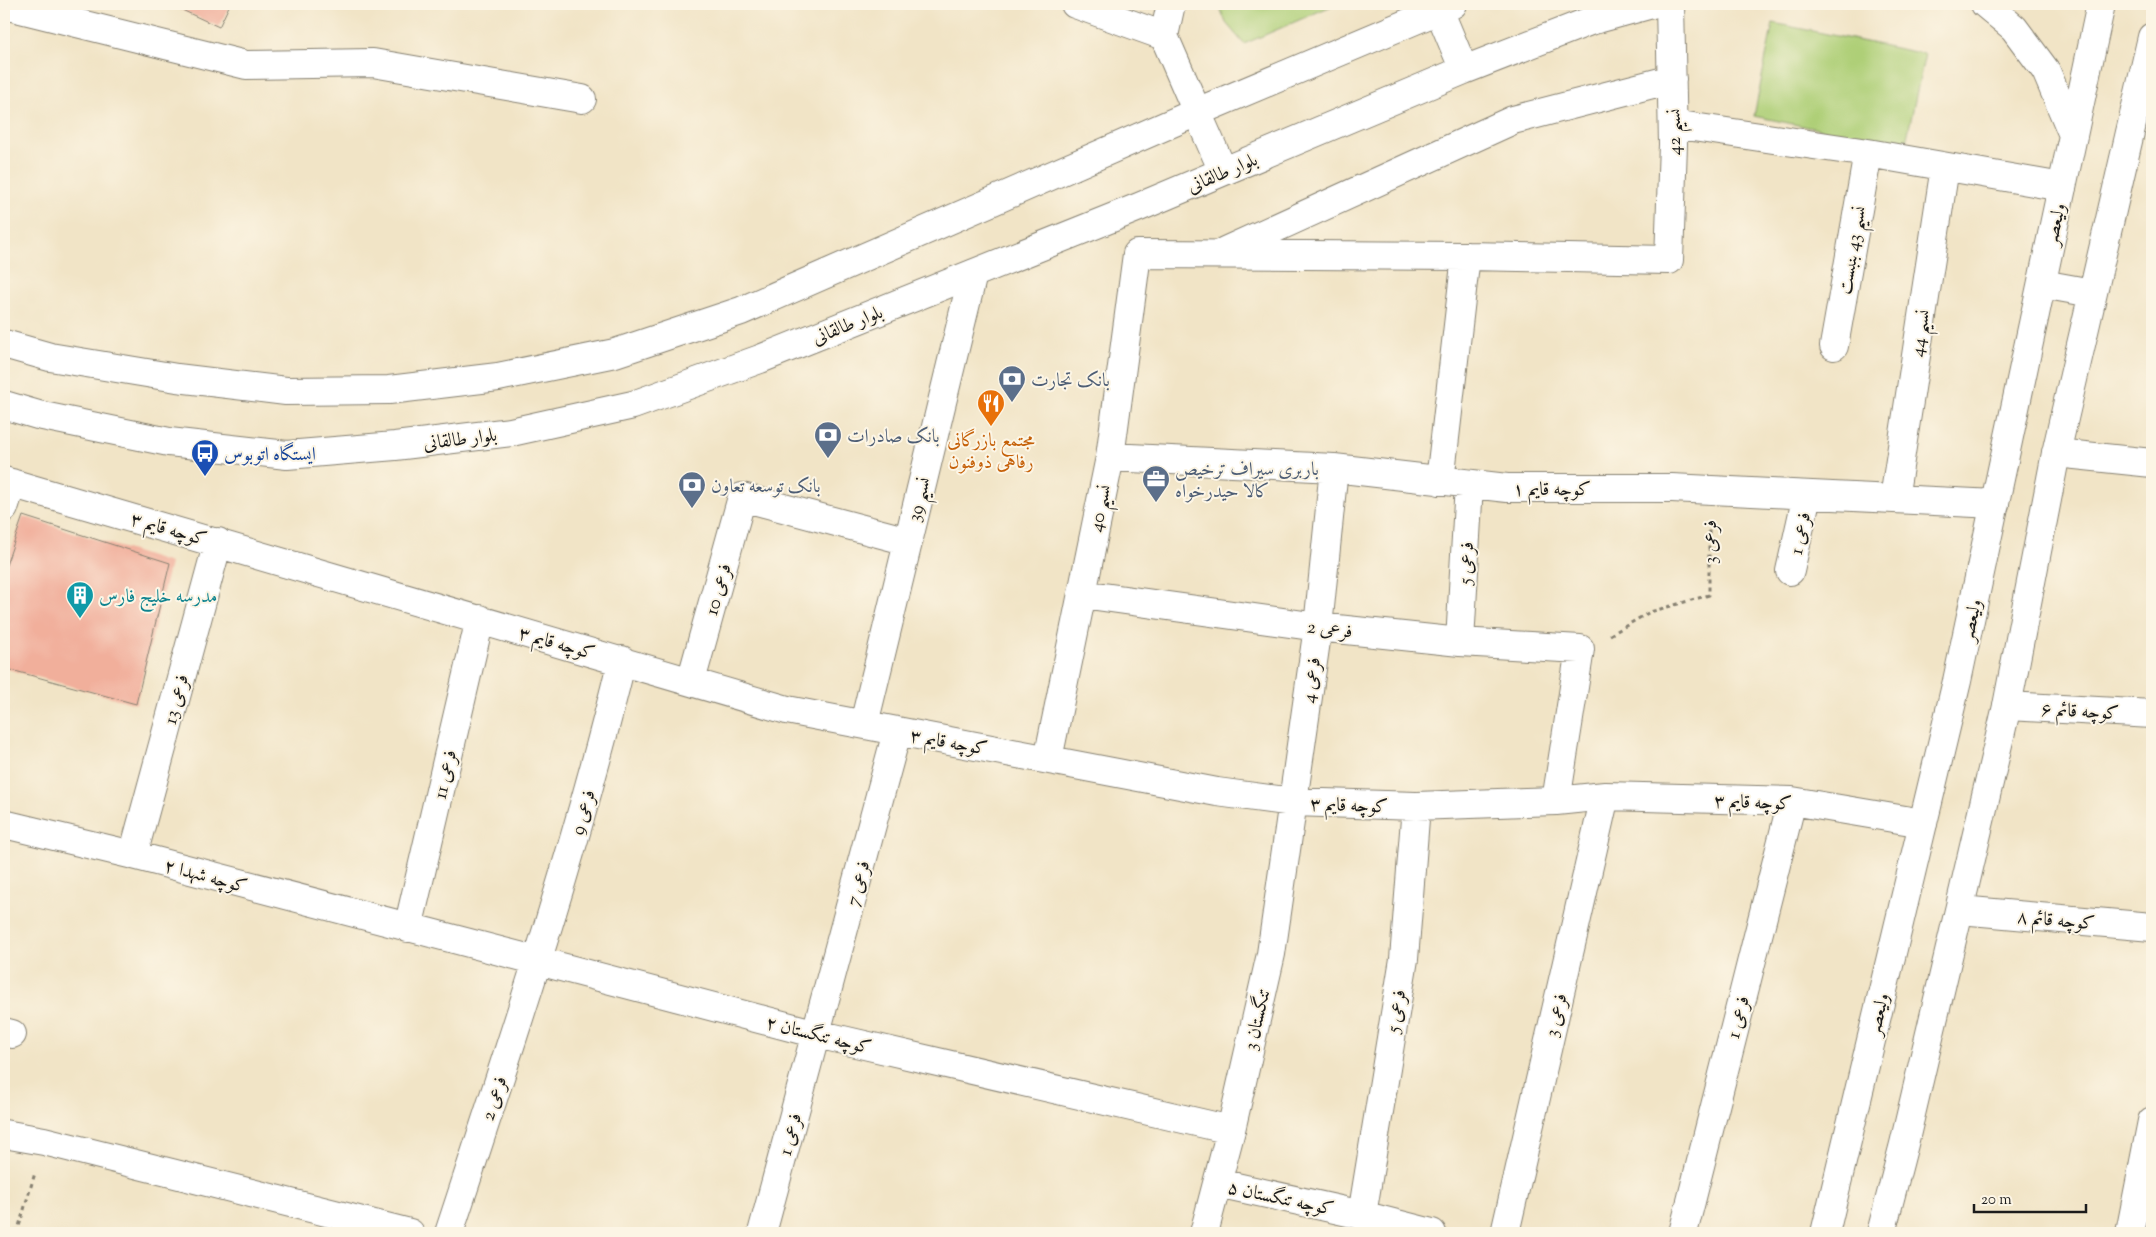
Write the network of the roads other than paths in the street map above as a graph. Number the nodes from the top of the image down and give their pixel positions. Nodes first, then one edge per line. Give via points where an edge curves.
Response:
1 (1075, 4) edge
2 (1171, 4) edge
3 (1652, 4) edge
4 (1670, 4) edge
5 (1985, 4) edge
6 (2101, 4) edge
7 (4, 5) edge
8 (1441, 6) edge
9 (1164, 36) junction
10 (2152, 37) edge
11 (1464, 70) junction
12 (1672, 79) junction
13 (582, 99) dead end
14 (1197, 112) junction
15 (2152, 115) edge
16 (1673, 124) junction
17 (2073, 135) junction
18 (2126, 147) junction
19 (1868, 153) junction
20 (1945, 167) junction
21 (1223, 171) junction
22 (2062, 187) junction
23 (1217, 254) junction
24 (1466, 256) junction
25 (973, 274) junction
26 (2042, 284) junction
27 (2092, 293) junction
28 (4, 344) edge
29 (1834, 346) dead end
30 (4, 405) edge
31 (2056, 452) junction
32 (1110, 457) junction
33 (2152, 463) edge
34 (1334, 468) junction
35 (1440, 481) junction
36 (1469, 484) junction
37 (7, 491) edge
38 (1807, 495) junction
39 (1894, 499) junction
40 (1995, 504) junction
41 (218, 542) junction
42 (908, 542) junction
43 (1790, 571) dead end
44 (1082, 594) junction
45 (480, 620) junction
46 (1318, 627) junction
47 (1460, 642) junction
48 (622, 660) junction
49 (691, 681) junction
50 (2007, 706) junction
51 (2152, 714) edge
52 (864, 724) junction
53 (897, 732) junction
54 (1048, 759) junction
55 (1605, 796) junction
56 (1556, 801) junction
57 (1792, 801) junction
58 (1294, 802) junction
59 (1416, 806) junction
60 (1923, 823) junction
61 (4, 824) edge
62 (133, 855) junction
63 (1960, 910) junction
64 (2152, 927) edge
65 (408, 928) junction
66 (538, 962) junction
67 (817, 1034) junction
68 (2152, 1120) edge
69 (1231, 1130) junction
70 (4, 1134) edge
71 (1218, 1183) junction
72 (1362, 1215) junction
73 (410, 1233) edge
74 (449, 1233) edge
75 (762, 1233) edge
76 (1204, 1233) edge
77 (1432, 1233) edge
78 (1505, 1233) edge
79 (1683, 1233) edge
80 (1825, 1233) edge
81 (1881, 1233) edge
82 (2130, 1233) edge

1 - 9 street
2 - 9 street
3 - 11 street, بلوار طالقانی via 1590,21
4 - 12 street, نسیم 42
5 - 17 street via 2014,28 2046,71
6 - 17 street, ولیعصر
7 - 13 street via 246,65 373,63
8 - 11 street
8 - 14 street
9 - 14 street
10 - 18 street
11 - 21 street, بلوار طالقانی
12 - 16 street, نسیم 42
12 - 23 street via 1513,120
14 - 21 street
14 - 28 street via 741,311 615,353 498,377 390,390 286,391 177,378 50,357
15 - 18 street
16 - 19 street
16 - 24 street, نسیم 42 via 1669,260
17 - 22 street, ولیعصر
18 - 27 street
19 - 20 street
19 - 29 street, نسیم 43 بنبست
20 - 22 street
20 - 39 street, نسیم 44
21 - 25 street, بلوار طالقانی
22 - 26 street, ولیعصر
23 - 24 street
23 - 32 street, نسیم 40 via 1137,254
24 - 35 street
25 - 30 street, بلوار طالقانی via 760,359 634,405 511,432 286,455 169,442
25 - 42 street, نسیم 39
26 - 27 street
26 - 40 street, ولیعصر
27 - 31 street
31 - 33 street
31 - 50 street
32 - 34 street, کوچه قایم ۱
32 - 44 street, نسیم 40
34 - 35 street, کوچه قایم ۱
34 - 46 street, فرعی 4
35 - 36 street, کوچه قایم ۱
36 - 38 street, کوچه قایم ۱ via 1507,488 1709,490
36 - 47 street, فرعی 5
37 - 41 street, کوچه قایم ۳
38 - 39 street, کوچه قایم ۱
38 - 43 street, فرعی 1
39 - 40 street, کوچه قایم ۱
40 - 60 street, ولیعصر
41 - 45 street, کوچه قایم ۳
41 - 62 street, فرعی 13
42 - 49 street, فرعی 10 via 742,498
42 - 52 street, نسیم 39
44 - 46 street, فرعی 2
44 - 54 street, نسیم 40
45 - 48 street, کوچه قایم ۳
45 - 65 street, فرعی 11
46 - 47 street, فرعی 2
46 - 58 street, فرعی 4
47 - 56 street, فرعی 2 via 1580,648
48 - 49 street, کوچه قایم ۳
48 - 66 street, فرعی 9
49 - 52 street, کوچه قایم ۳ via 786,710
50 - 51 street, کوچه قائم ۶
50 - 63 street
52 - 53 street, کوچه قایم ۳
53 - 54 street, کوچه قایم ۳
53 - 67 street, فرعی 7
54 - 58 street, کوچه قایم ۳ via 1217,792
55 - 56 street, کوچه قایم ۳
55 - 57 street, کوچه قایم ۳
55 - 78 street, فرعی 3
56 - 59 street, کوچه قایم ۳
57 - 60 street, کوچه قایم ۳
57 - 79 street, فرعی 1
58 - 59 street, کوچه قایم ۳
58 - 69 street, تنگستان 3 via 1271,954
59 - 72 street, فرعی 5 via 1404,958
60 - 80 street, ولیعصر
61 - 62 street, کوچه شهدا ۲
62 - 65 street, کوچه شهدا ۲
63 - 64 street, کوچه قائم ۸
63 - 81 street
65 - 66 street, کوچه تنگستان ۲
66 - 67 street, کوچه تنگستان ۲
66 - 74 street, فرعی 2
67 - 69 street, کوچه تنگستان ۲
67 - 75 street, فرعی 1
68 - 82 street
69 - 71 street, تنگستان 3
70 - 73 street via 44,1141
71 - 72 street, کوچه تنگستان ۵
71 - 76 street, تنگستان 3
72 - 77 street, کوچه تنگستان ۵

